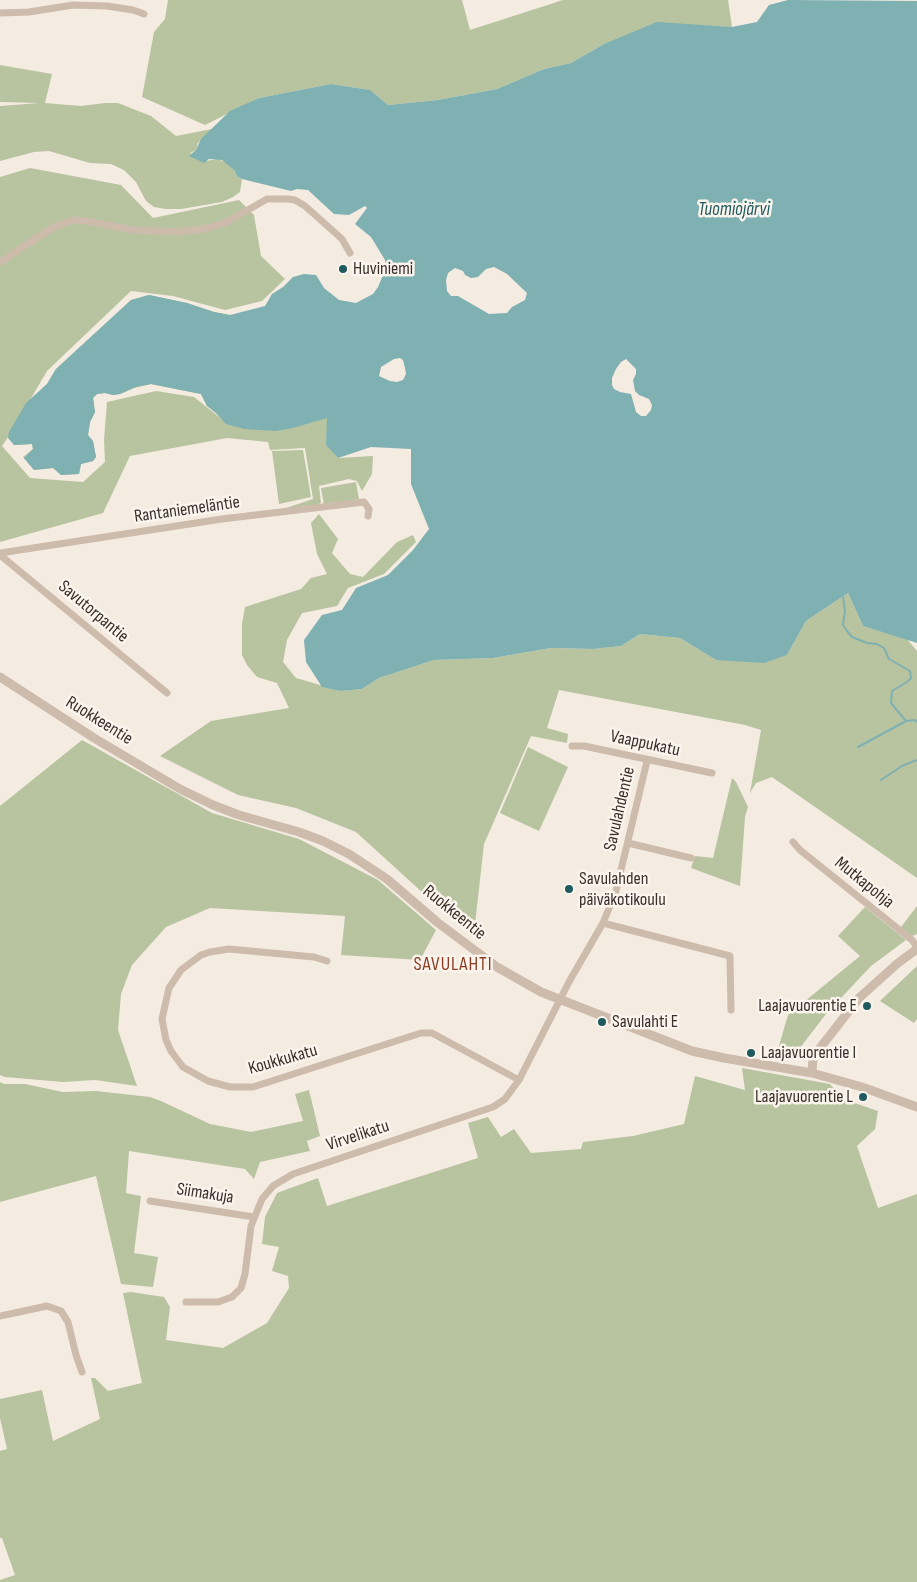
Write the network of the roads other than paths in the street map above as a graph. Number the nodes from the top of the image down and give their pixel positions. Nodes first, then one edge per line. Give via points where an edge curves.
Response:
1 (0, 12) edge
2 (144, 14) dead end
3 (350, 253) dead end
4 (0, 262) edge
5 (368, 516) dead end
6 (0, 554) edge
7 (0, 677) edge
8 (167, 693) dead end
9 (572, 746) dead end
10 (647, 760) junction
11 (712, 773) dead end
12 (793, 842) dead end
13 (628, 843) junction
14 (691, 858) dead end
15 (602, 923) junction
16 (917, 948) edge
17 (327, 961) dead end
18 (560, 1000) junction
19 (731, 1010) dead end
20 (812, 1073) junction
21 (519, 1080) junction
22 (917, 1107) edge
23 (150, 1201) dead end
24 (254, 1218) junction
25 (186, 1302) dead end
26 (0, 1316) edge
27 (82, 1372) dead end

1 - 2 street via 29,12 73,5 107,6
3 - 4 street via 342,239 305,206 295,200 267,199 224,223 203,229 152,232 74,220 52,228
5 - 6 street, Rantaniemeläntie via 369,509 364,502 222,519
6 - 8 street, Savutorpantie
7 - 18 street, Ruokkeentie via 180,789 239,815 307,835 349,854 387,879 497,967
9 - 10 street, Vaappukatu
10 - 11 street, Vaappukatu
10 - 13 street, Savulahdentie
12 - 16 street, Mutkapohja via 912,940
13 - 14 street
13 - 15 street, Savulahdentie via 616,891
15 - 18 street, Savulahdentie
15 - 19 street via 730,956
16 - 20 street via 859,998 813,1057
17 - 21 street, Koukkukatu via 229,949 201,955 181,970 169,988 162,1019 170,1051 183,1067 208,1081 230,1087 253,1087 421,1033 432,1033
18 - 20 street, Ruokkeentie via 692,1051
18 - 21 street, Virvelikatu
20 - 22 street, Ruokkeentie
21 - 24 street, Virvelikatu via 505,1099 493,1107 293,1174 273,1186 262,1198
23 - 24 street, Siimakuja
24 - 25 street, Virvelikatu via 241,1288 232,1297 218,1302
26 - 27 street via 47,1306 61,1311 68,1322

